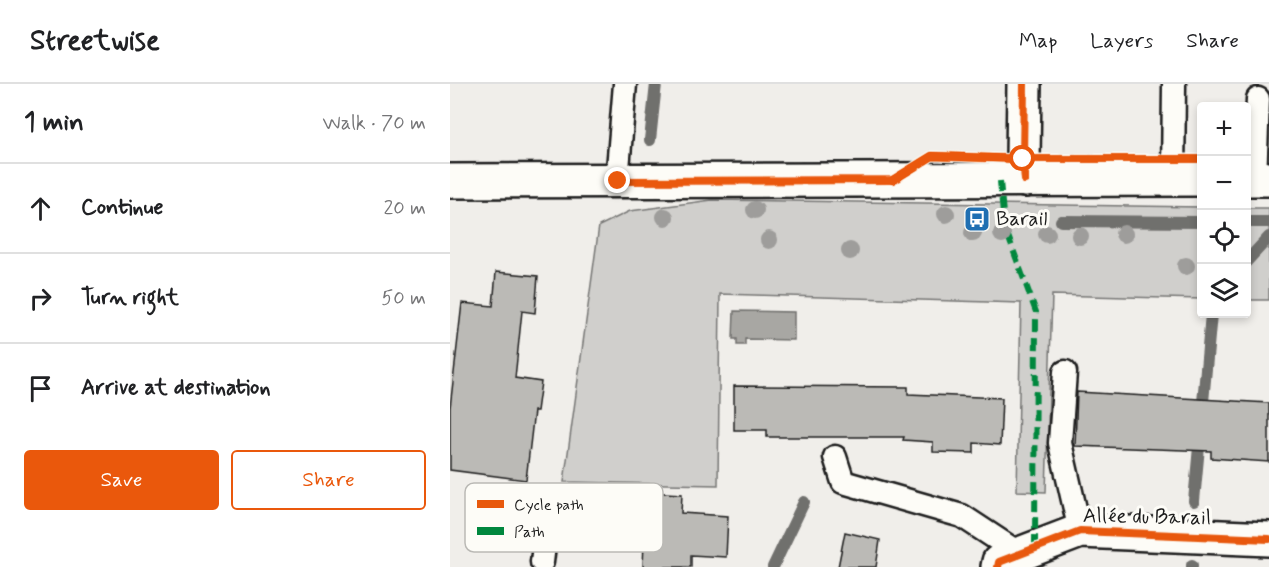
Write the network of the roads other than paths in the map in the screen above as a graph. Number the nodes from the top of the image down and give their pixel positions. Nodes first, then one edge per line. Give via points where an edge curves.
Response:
1 (625, 84) edge
2 (1024, 84) edge
3 (1173, 84) edge
4 (1258, 99) dead end
5 (1187, 179) edge
6 (1257, 179) edge
7 (1025, 180) junction
8 (450, 181) edge
9 (618, 181) junction
10 (1065, 372) dead end
11 (835, 457) dead end
12 (1080, 531) junction
13 (1269, 539) edge
14 (543, 552) edge
15 (1009, 560) edge
16 (542, 562) dead end

1 - 9 lane
2 - 7 main road
3 - 5 lane
4 - 6 lane
5 - 7 main road
7 - 9 main road
8 - 9 main road
10 - 12 lane via 1060,443
11 - 15 lane via 843,482 962,516
12 - 13 main road, Allée du Barail
12 - 15 main road, Allée du Barail
14 - 16 lane

